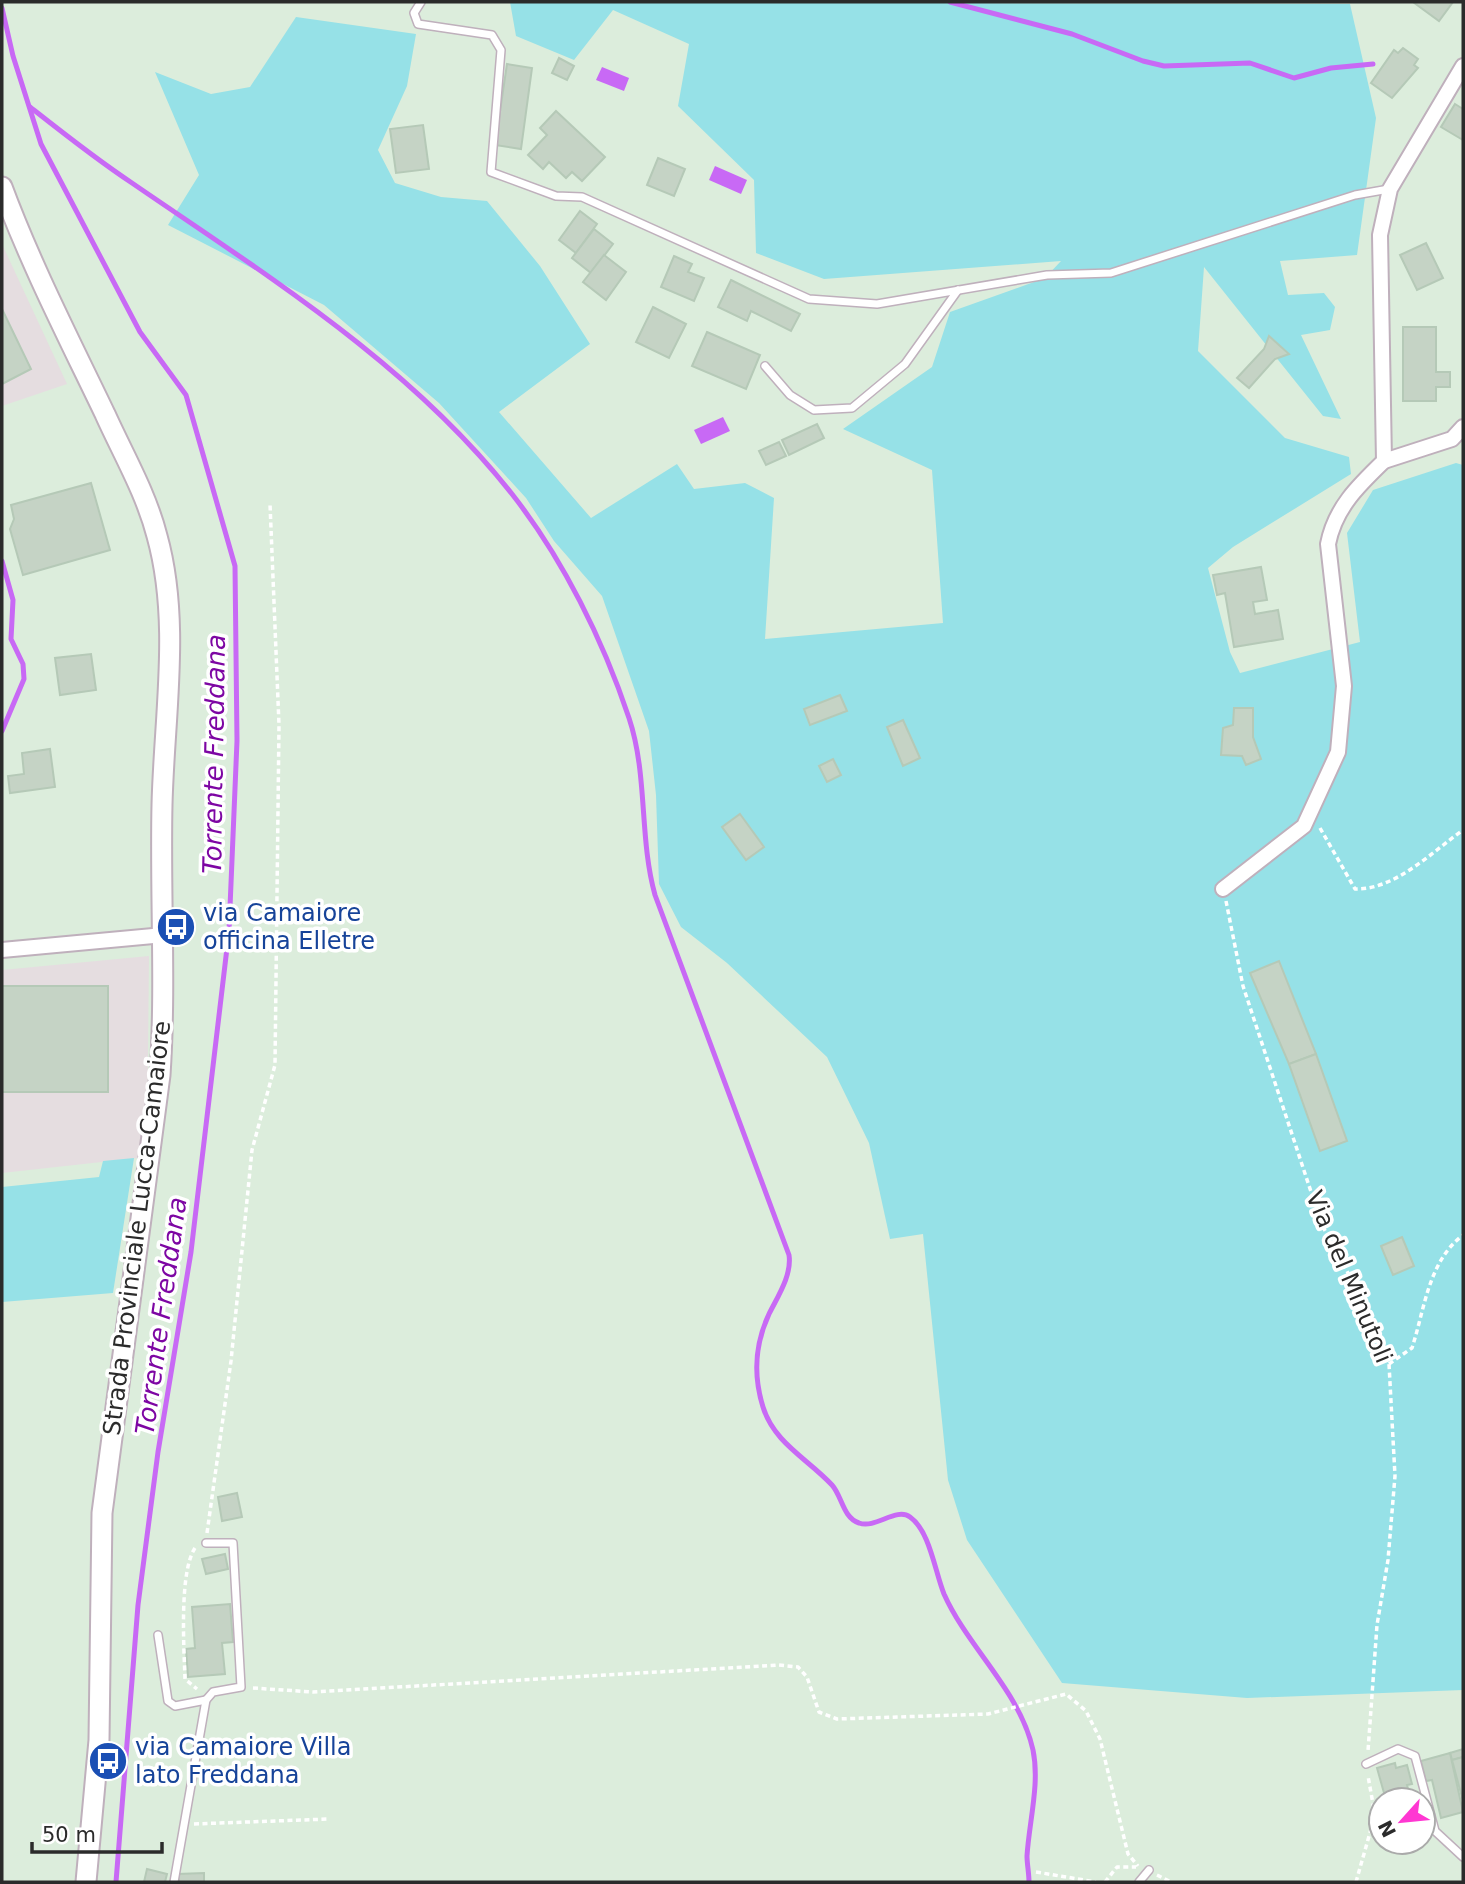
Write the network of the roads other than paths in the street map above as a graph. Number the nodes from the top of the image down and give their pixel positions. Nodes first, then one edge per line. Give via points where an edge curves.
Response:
1 (421, 2) edge
2 (1463, 66) edge
3 (2, 187) edge
4 (1390, 189) junction
5 (958, 290) junction
6 (765, 366) dead end
7 (1463, 427) edge
8 (1384, 461) junction
9 (1223, 889) road end
10 (164, 935) junction
11 (2, 950) edge
12 (206, 1543) road end
13 (158, 1635) dead end
14 (206, 1700) junction
15 (1366, 1764) road end
16 (1463, 1857) edge
17 (1149, 1870) road end
18 (86, 1882) edge
19 (174, 1882) edge
20 (1139, 1882) edge

1 - 5 lane via 414,13 418,24 492,35 500,50 491,172 556,196 582,197 808,299 877,304
2 - 4 street
3 - 10 main road, Strada Provinciale Lucca-Camaiore via 138,484 167,574
4 - 5 lane via 1355,195 1111,273 1047,275
4 - 8 street via 1380,235
5 - 6 lane via 905,364 852,408 814,411 790,395
7 - 8 street via 1452,439
8 - 9 street via 1343,504 1328,544 1344,686 1338,752 1304,826
10 - 11 street
10 - 18 main road, Strada Provinciale Lucca-Camaiore via 160,1076 102,1513 99,1740
12 - 14 lane via 233,1543 241,1687 213,1692
13 - 14 lane via 168,1702 175,1706
14 - 19 lane
15 - 16 lane via 1398,1749 1415,1756 1435,1831
17 - 20 lane

